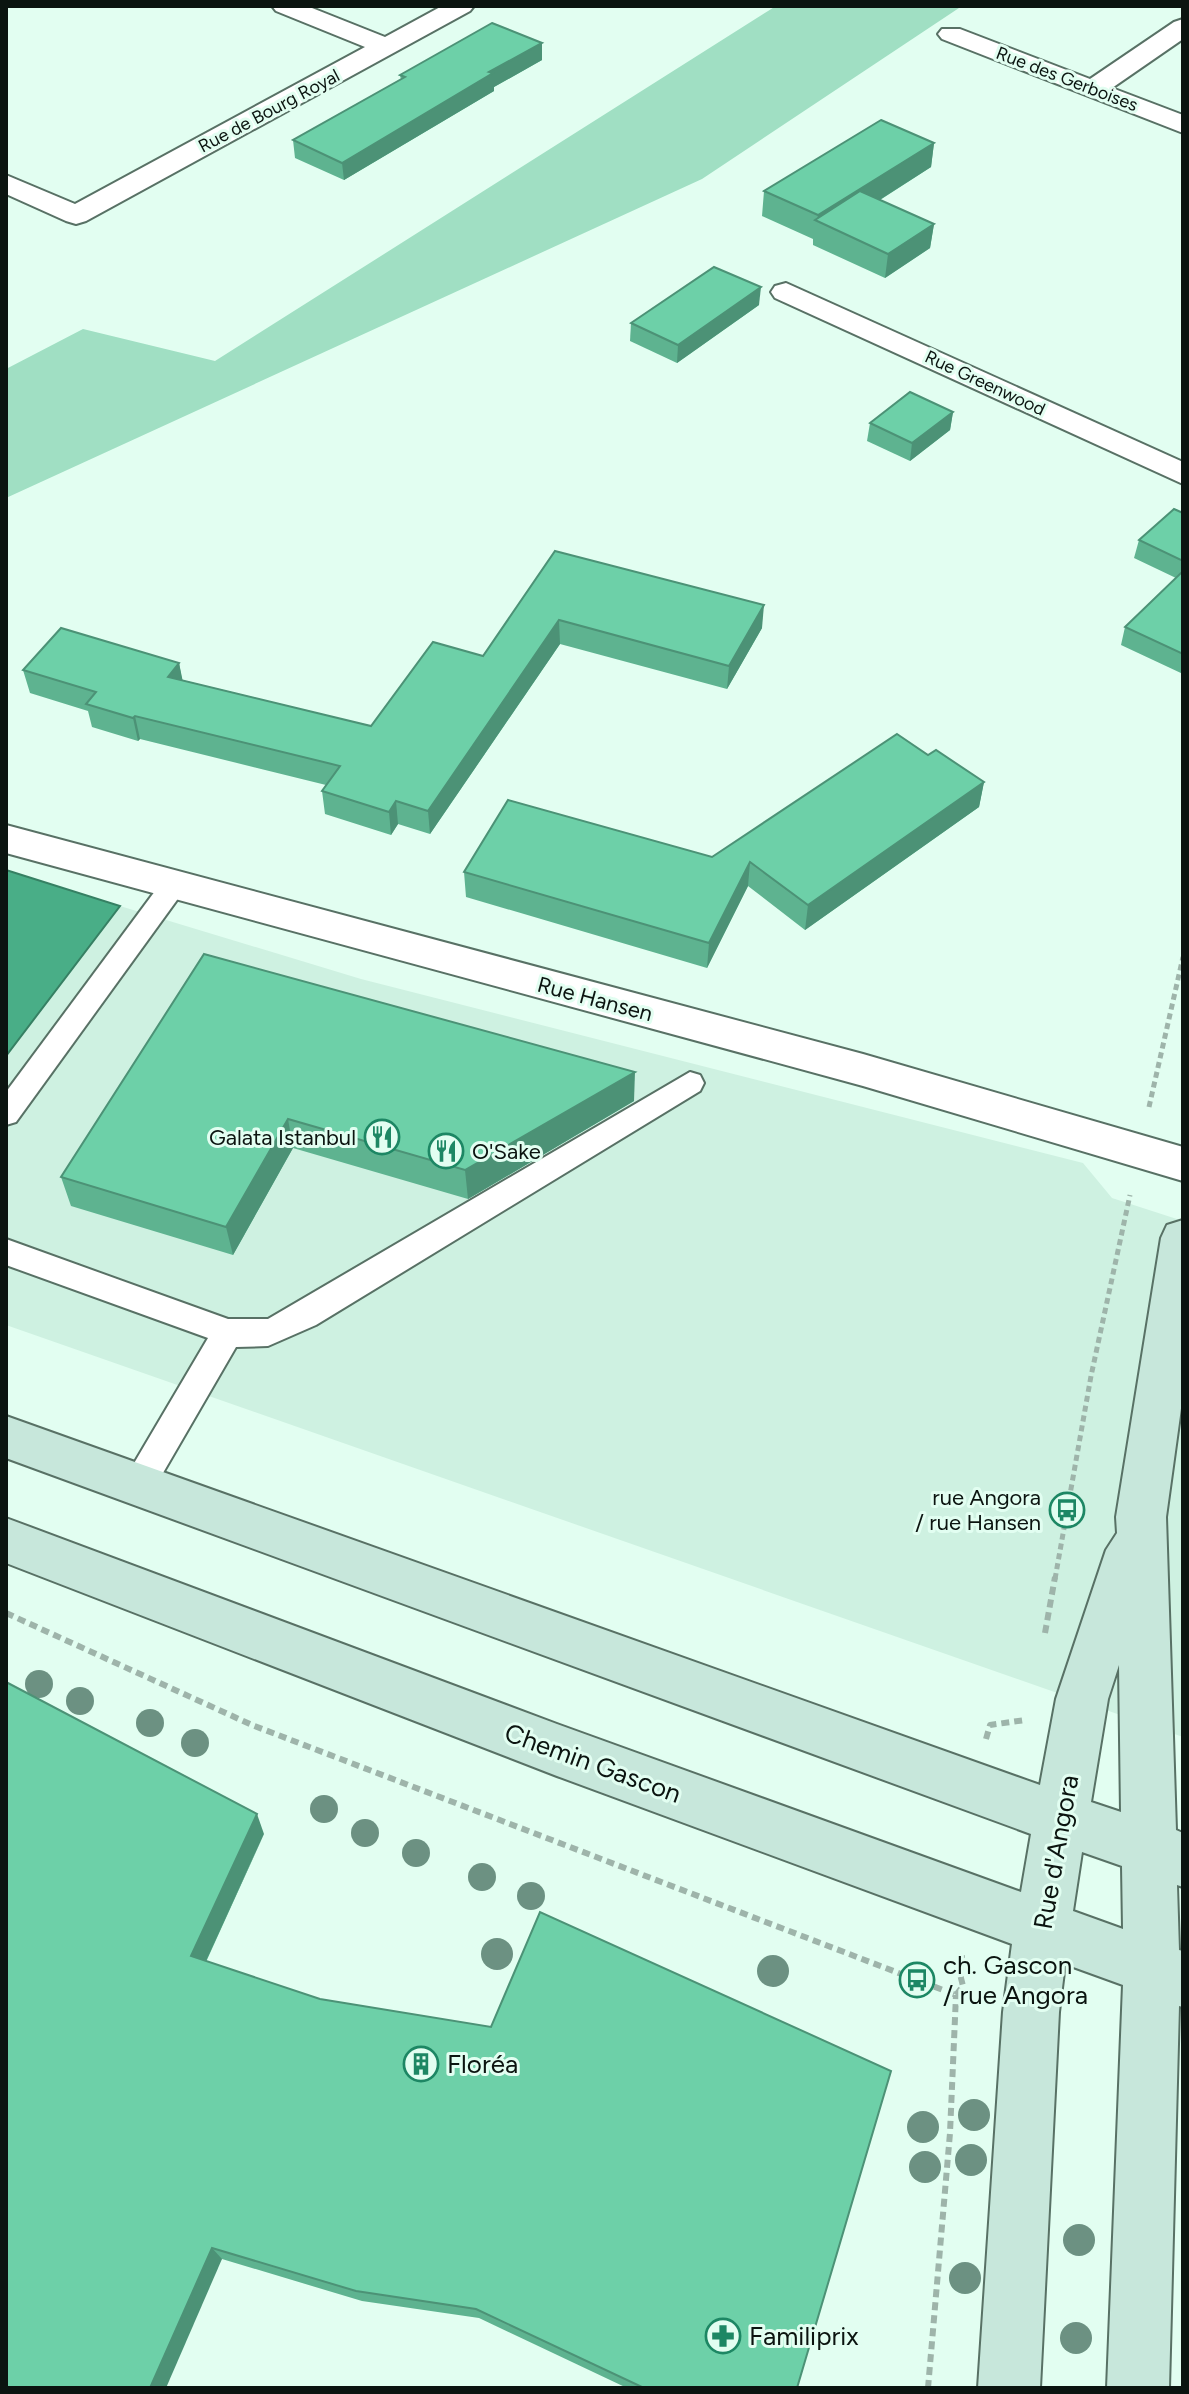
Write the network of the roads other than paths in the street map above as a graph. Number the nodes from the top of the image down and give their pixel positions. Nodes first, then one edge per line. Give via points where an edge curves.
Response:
1 (285, 6) edge
2 (461, 6) edge
3 (1183, 27) edge
4 (951, 34) dead end
5 (387, 47) junction
6 (1093, 89) junction
7 (1183, 125) edge
8 (6, 183) edge
9 (786, 292) dead end
10 (1183, 474) edge
11 (6, 839) edge
12 (173, 886) junction
13 (690, 1083) dead end
14 (6, 1114) edge
15 (1183, 1164) edge
16 (1183, 1238) edge
17 (6, 1252) edge
18 (228, 1332) junction
19 (6, 1437) edge
20 (137, 1487) junction
21 (1141, 1517) junction
22 (6, 1540) edge
23 (1061, 1819) junction
24 (1166, 1854) edge
25 (1042, 1928) junction
26 (1168, 1974) edge
27 (1009, 2388) edge
28 (1138, 2388) edge

1 - 5 street
2 - 5 street, Rue de Bourg Royal
3 - 6 street
4 - 6 street, Rue des Gerboises
5 - 8 street, Rue de Bourg Royal via 76,215
6 - 7 street, Rue des Gerboises
9 - 10 street, Rue Greenwood
11 - 12 street, Rue Hansen
12 - 14 lane
12 - 15 street, Rue Hansen via 818,1057
13 - 18 lane via 287,1327 256,1335
16 - 21 main road, Rue d'Angora
17 - 18 lane
18 - 20 lane
19 - 20 main road
20 - 23 main road
21 - 23 main road, Rue d'Angora via 1082,1699
21 - 24 main road, Rue d'Angora
22 - 25 main road, Chemin Gascon
23 - 24 main road
23 - 25 main road, Rue d'Angora
24 - 26 main road, Rue d'Angora
25 - 26 main road, Chemin Gascon
25 - 27 main road, Rue d'Angora via 1031,2012
26 - 28 main road, Rue d'Angora

